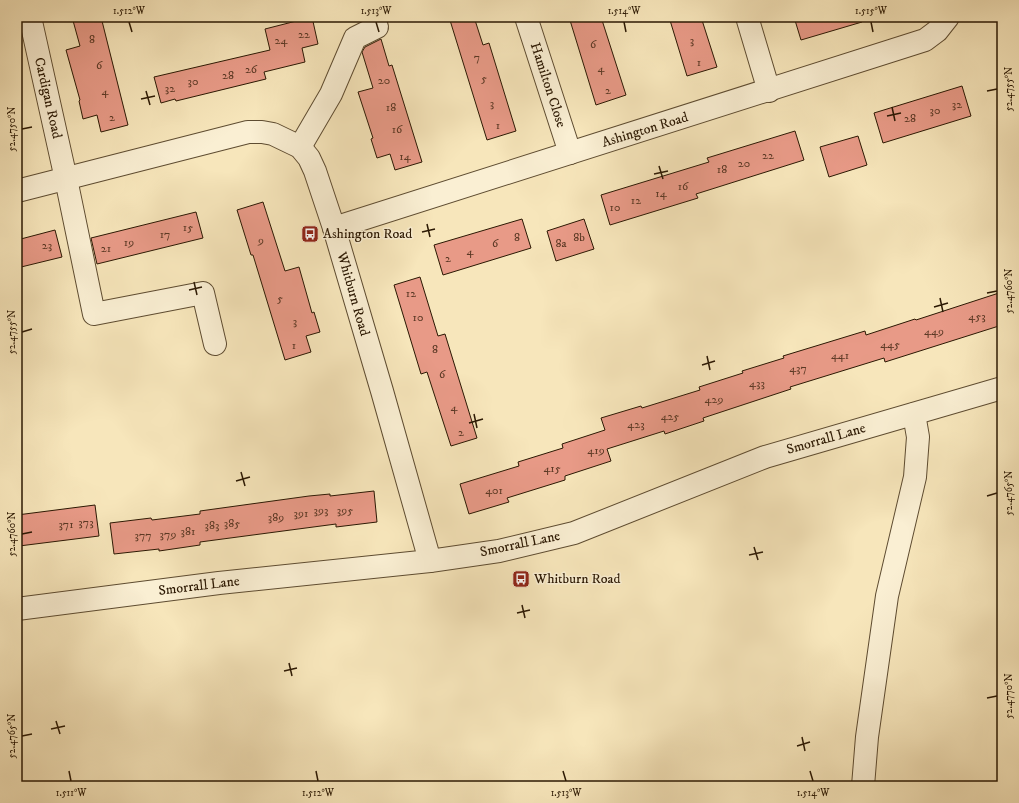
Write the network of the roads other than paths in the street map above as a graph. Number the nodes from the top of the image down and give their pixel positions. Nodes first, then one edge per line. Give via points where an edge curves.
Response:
1 (30, 17) edge
2 (526, 17) edge
3 (747, 17) edge
4 (948, 17) edge
5 (377, 27) dead end
6 (769, 91) junction
7 (300, 147) junction
8 (570, 153) junction
9 (66, 179) junction
10 (17, 191) edge
11 (334, 228) junction
12 (215, 344) dead end
13 (1002, 388) edge
14 (914, 414) junction
15 (430, 561) junction
16 (17, 609) edge
17 (863, 786) edge

1 - 9 street, Cardigan Road
2 - 8 street, Hamilton Close
3 - 6 street
4 - 6 street, Ashington Road via 937,31 925,40
5 - 7 street via 355,38 331,94
6 - 8 street, Ashington Road
7 - 9 street, Whitburn Road via 273,134 248,132
7 - 11 street, Whitburn Road via 316,171
8 - 11 street, Ashington Road
9 - 10 street, Whitburn Road
9 - 12 street, Cardigan Road via 94,314 203,293
11 - 15 street, Whitburn Road
13 - 14 street, Smorrall Lane
14 - 15 street, Smorrall Lane via 764,457 574,532 499,551
14 - 17 street via 918,437 915,478 887,596 867,737
15 - 16 street, Smorrall Lane via 219,583

